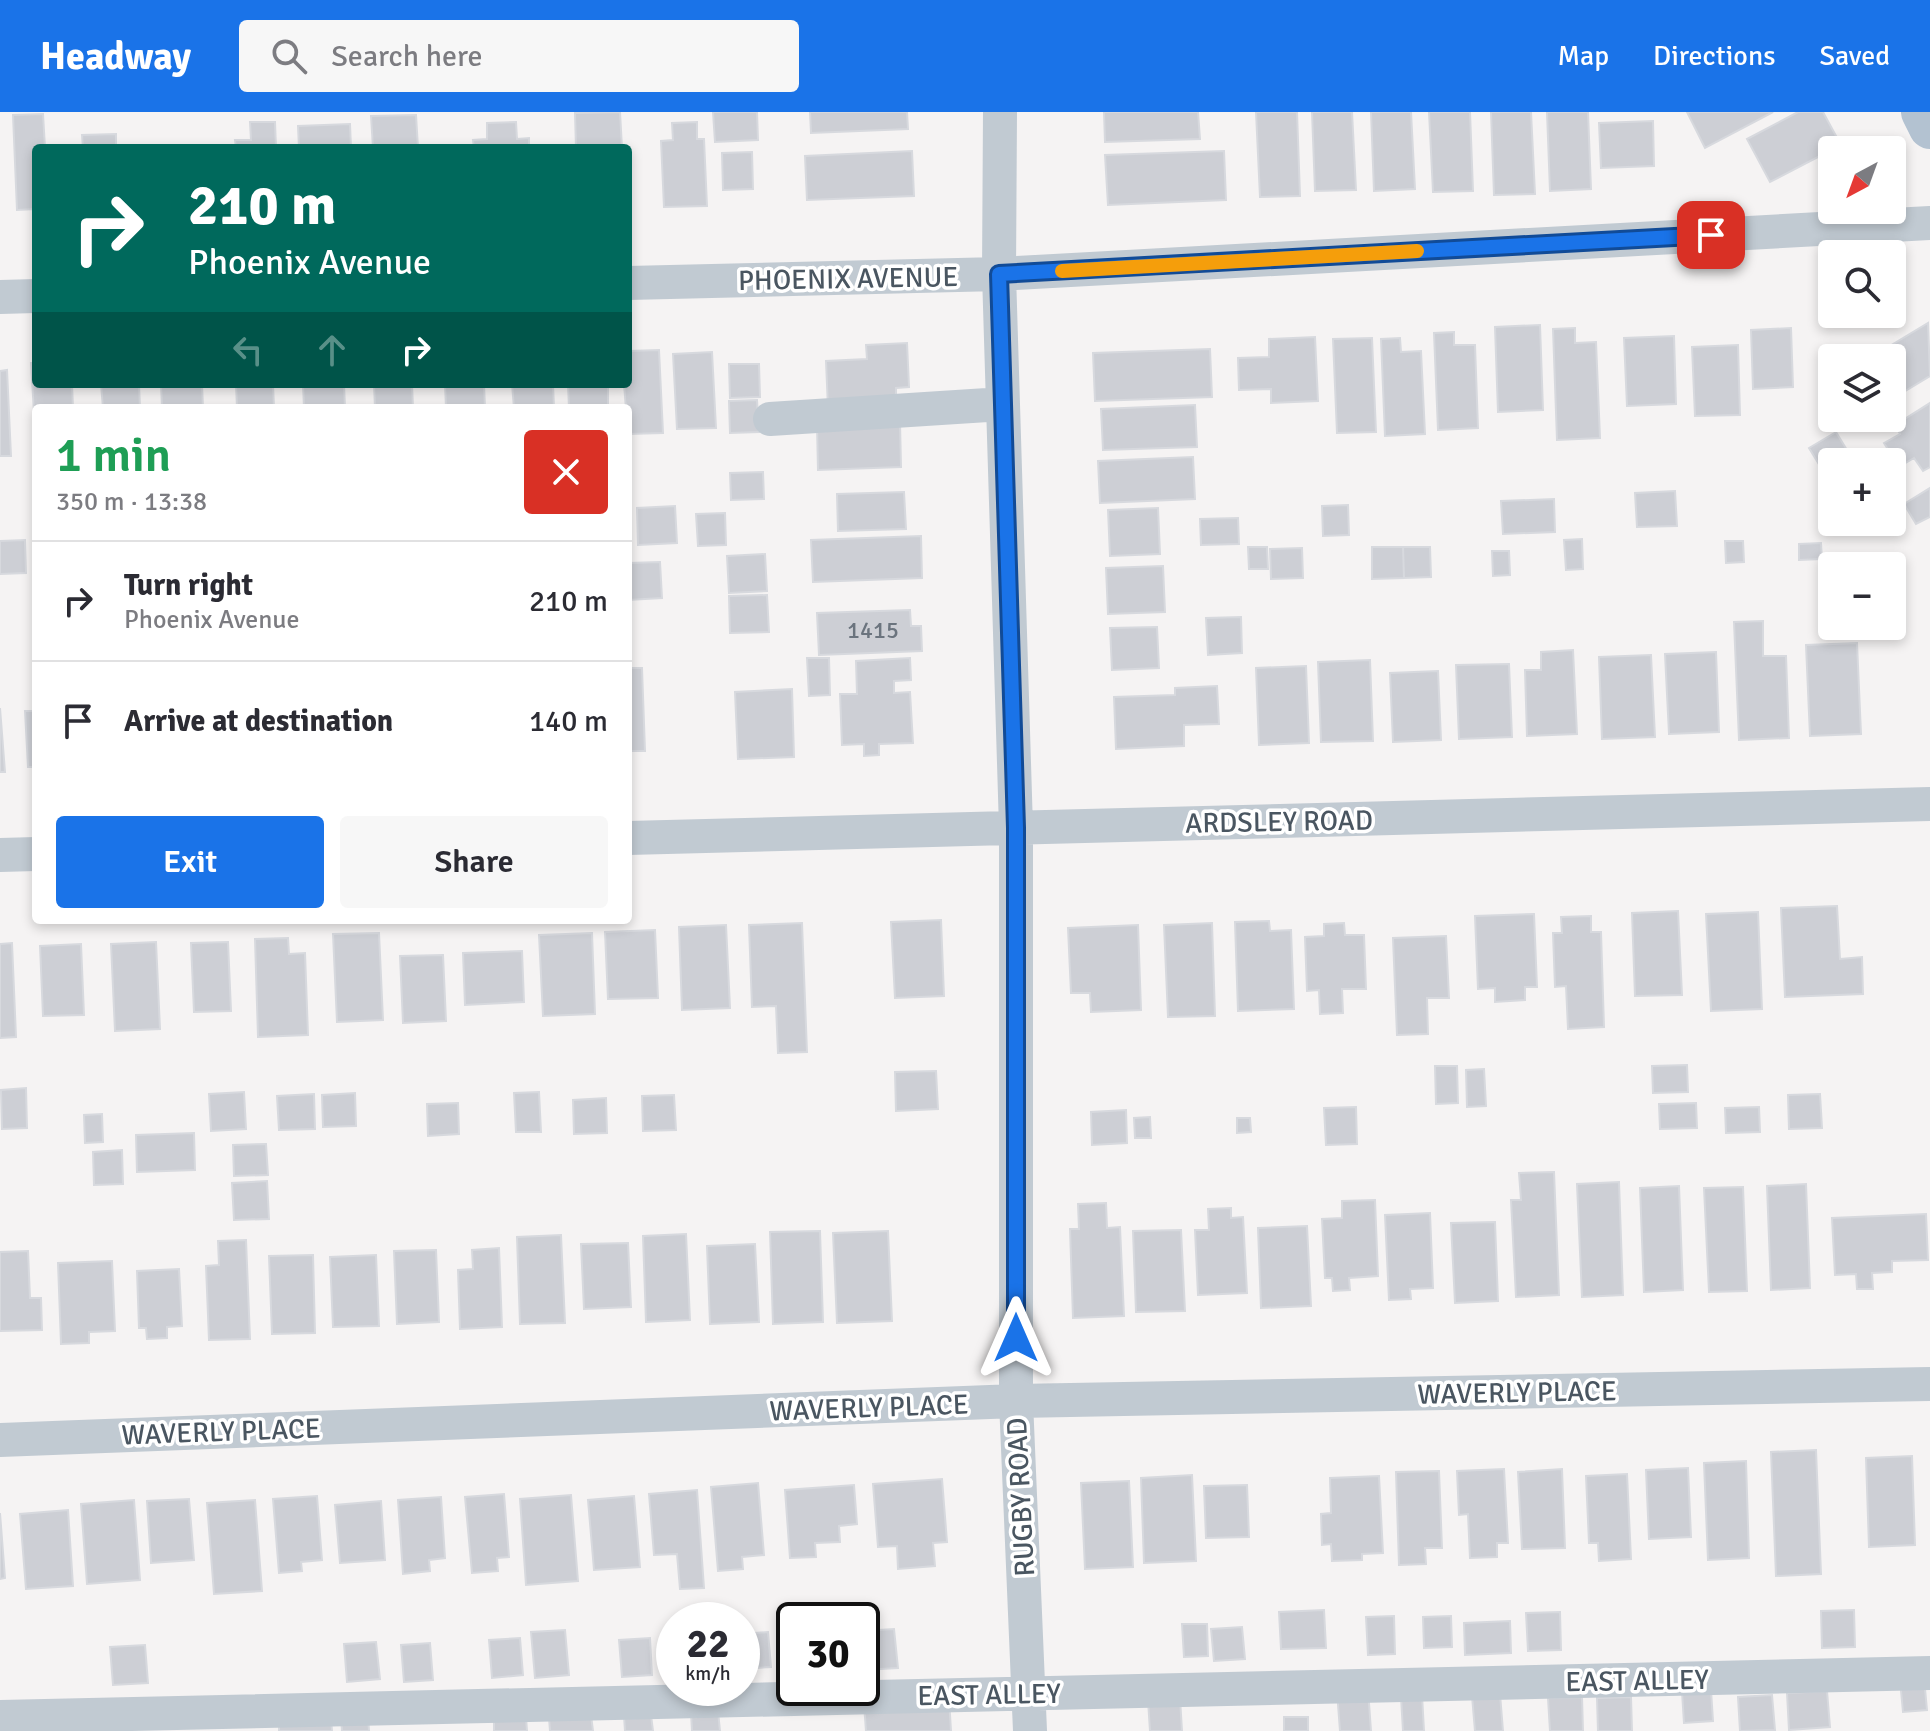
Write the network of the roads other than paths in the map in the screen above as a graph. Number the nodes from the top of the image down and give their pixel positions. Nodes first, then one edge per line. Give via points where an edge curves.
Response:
1 (1000, 112) edge
2 (1922, 112) edge
3 (1930, 128) edge
4 (1930, 223) edge
5 (999, 274) junction
6 (632, 283) edge
7 (32, 296) edge
8 (0, 297) edge
9 (1003, 404) junction
10 (770, 419) dead end
11 (1930, 804) edge
12 (1016, 828) junction
13 (632, 838) edge
14 (32, 854) edge
15 (0, 855) edge
16 (1930, 1384) edge
17 (1016, 1401) junction
18 (0, 1440) edge
19 (1930, 1673) edge
20 (1029, 1693) junction
21 (0, 1717) edge
22 (1030, 1731) edge

1 - 5 street, RUGBY ROAD
2 - 3 main road
4 - 5 street, PHOENIX AVENUE
5 - 6 street, PHOENIX AVENUE
5 - 9 street, RUGBY ROAD
7 - 8 street
9 - 10 street
9 - 12 street, RUGBY ROAD
11 - 12 street, ARDSLEY ROAD
12 - 13 street, ARDSLEY ROAD
12 - 17 street, RUGBY ROAD
14 - 15 street
16 - 17 street, WAVERLY PLACE
17 - 18 street, WAVERLY PLACE
17 - 20 street, RUGBY ROAD
19 - 20 street, EAST ALLEY
20 - 21 street, EAST ALLEY
20 - 22 street, RUGBY ROAD

